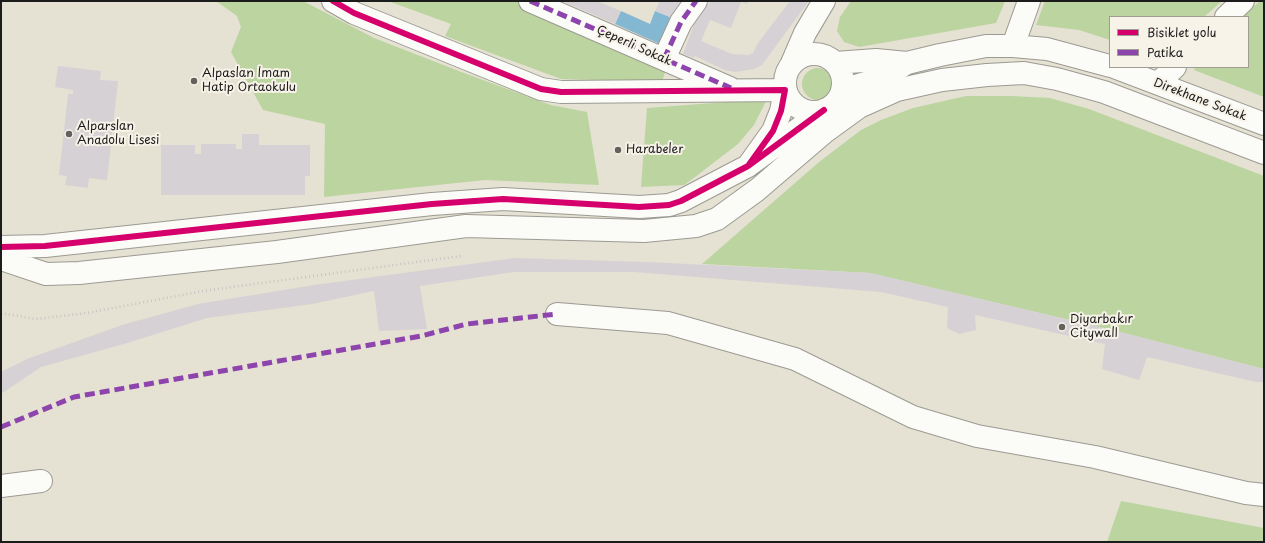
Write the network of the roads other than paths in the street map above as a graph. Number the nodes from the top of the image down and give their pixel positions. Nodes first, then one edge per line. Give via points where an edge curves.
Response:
1 (333, 1) edge
2 (530, 1) edge
3 (696, 1) edge
4 (824, 1) edge
5 (1029, 1) edge
6 (1243, 1) edge
7 (1227, 16) edge
8 (1013, 46) junction
9 (664, 59) junction
10 (831, 60) junction
11 (792, 63) junction
12 (907, 64) junction
13 (1109, 66) edge
14 (1117, 68) edge
15 (1174, 68) edge
16 (1158, 83) junction
17 (785, 90) junction
18 (842, 90) junction
19 (738, 92) junction
20 (839, 114) junction
21 (1264, 124) edge
22 (1264, 153) edge
23 (748, 166) junction
24 (1, 247) edge
25 (1, 259) edge
26 (557, 314) dead end
27 (41, 481) dead end
28 (1, 486) edge
29 (1264, 495) edge

1 - 19 street via 354,13 541,89 561,92
2 - 9 street, Çeperli Sokak
3 - 9 street via 681,22
4 - 10 street via 822,36
4 - 11 street via 805,33
5 - 8 street
6 - 7 street
8 - 12 street via 986,46
8 - 13 street via 1047,49
9 - 19 street, Çeperli Sokak
10 - 11 street via 818,54 808,54
10 - 12 street via 876,60
10 - 18 street via 842,75
11 - 17 street via 785,76
12 - 18 street via 882,78
14 - 16 street, Direkhane Sokak
15 - 16 street
16 - 21 street, Direkhane Sokak
17 - 19 street
17 - 20 street via 796,106 814,112
17 - 23 street via 773,131
18 - 20 street via 832,106
20 - 22 street via 904,88 987,74 1024,73 1104,92
20 - 23 street
20 - 25 street via 757,190 717,219 696,226 644,232 466,226 277,252 79,273 46,274
23 - 24 street via 669,205 639,206 503,199 432,204 45,246
26 - 29 street via 668,323 795,359 913,417 977,436 1094,458
27 - 28 street

